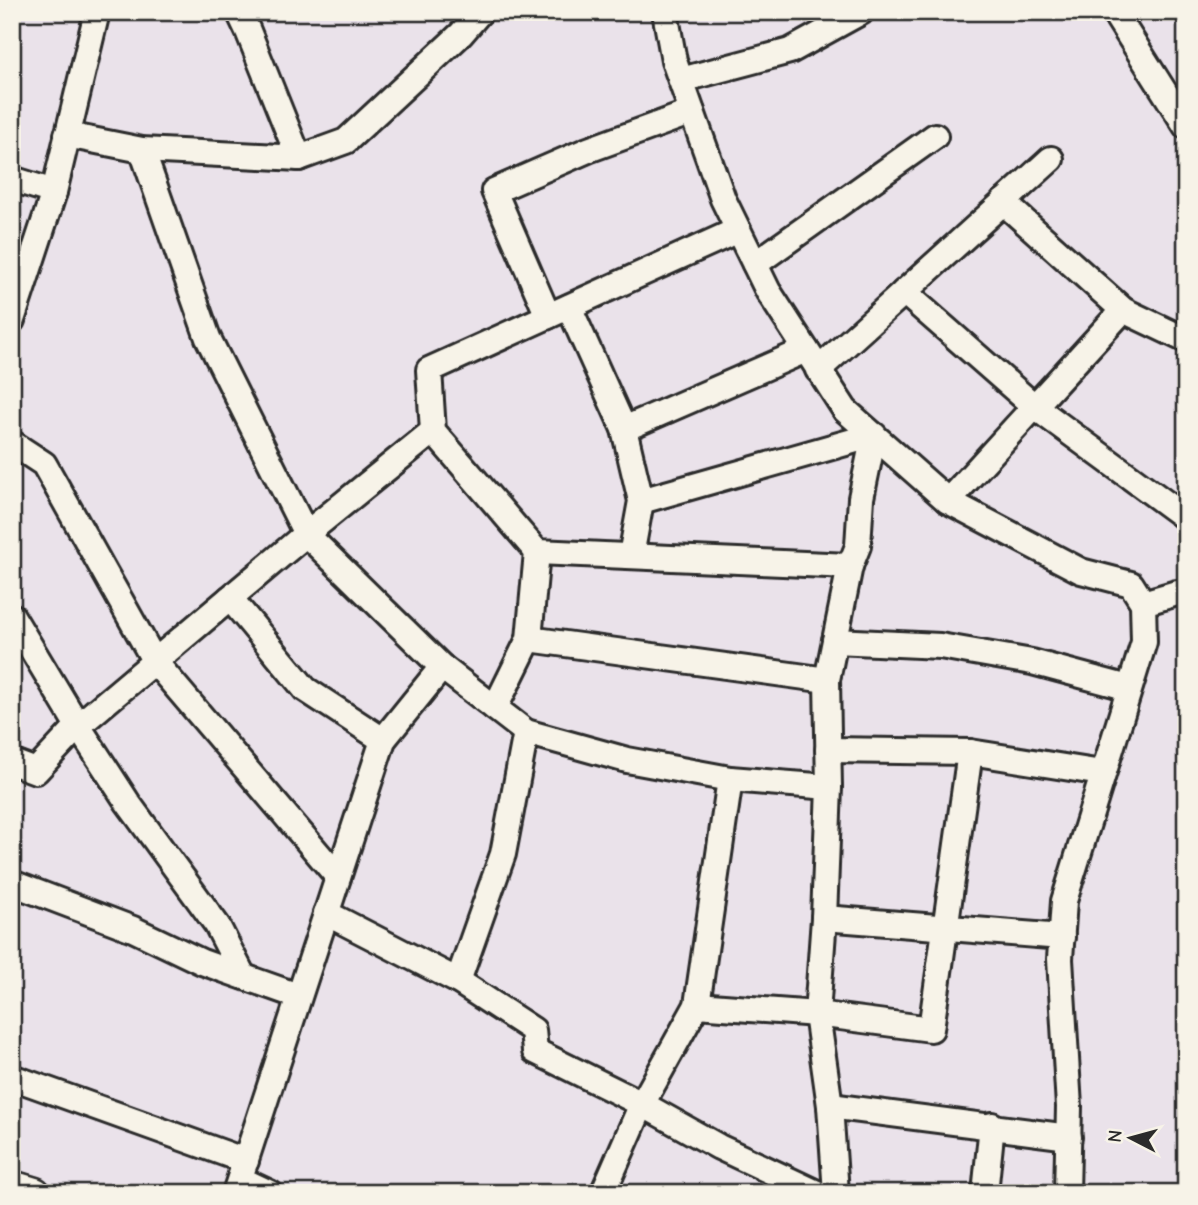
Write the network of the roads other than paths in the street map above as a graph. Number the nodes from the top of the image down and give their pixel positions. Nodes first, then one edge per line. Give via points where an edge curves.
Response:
1 (97, 12) edge
2 (239, 12) edge
3 (480, 12) edge
4 (665, 12) edge
5 (861, 12) edge
6 (1114, 12) edge
7 (681, 80) junction
8 (692, 112) junction
9 (1186, 126) edge
10 (67, 135) junction
11 (935, 136) dead end
12 (142, 150) junction
13 (299, 158) junction
14 (1051, 159) dead end
15 (12, 178) edge
16 (54, 192) junction
17 (1003, 202) junction
18 (738, 230) junction
19 (755, 264) junction
20 (904, 292) junction
21 (1123, 310) junction
22 (559, 312) junction
23 (12, 320) edge
24 (1185, 337) edge
25 (812, 360) junction
26 (1035, 407) junction
27 (624, 429) junction
28 (433, 431) junction
29 (874, 435) junction
30 (12, 443) edge
31 (641, 501) junction
32 (948, 501) junction
33 (1186, 518) edge
34 (306, 534) junction
35 (537, 552) junction
36 (631, 556) junction
37 (850, 566) junction
38 (1183, 589) edge
39 (230, 598) junction
40 (1143, 603) junction
41 (12, 616) edge
42 (529, 639) junction
43 (835, 641) junction
44 (155, 662) junction
45 (442, 667) junction
46 (827, 680) junction
47 (1129, 688) junction
48 (495, 708) junction
49 (78, 726) junction
50 (526, 732) junction
51 (383, 740) junction
52 (828, 750) junction
53 (970, 752) junction
54 (12, 762) edge
55 (1102, 773) junction
56 (730, 779) junction
57 (829, 787) junction
58 (338, 877) junction
59 (12, 883) edge
60 (326, 913) junction
61 (824, 918) junction
62 (946, 928) junction
63 (1062, 937) junction
64 (243, 976) junction
65 (458, 981) junction
66 (298, 996) junction
67 (697, 1005) junction
68 (817, 1014) junction
69 (12, 1077) edge
70 (642, 1104) junction
71 (830, 1106) junction
72 (992, 1125) junction
73 (1069, 1137) junction
74 (240, 1178) edge
75 (12, 1186) edge
76 (610, 1190) edge
77 (35, 1193) edge
78 (270, 1193) edge
79 (817, 1193) edge
80 (836, 1193) edge
81 (985, 1193) edge
82 (1067, 1193) edge

1 - 10 street
2 - 13 street
3 - 13 street via 346,141
4 - 7 street
5 - 7 street via 790,51
6 - 9 street
7 - 8 street
8 - 18 street
8 - 22 street via 494,191
10 - 12 street
10 - 16 street
11 - 19 street
12 - 13 street
12 - 34 street via 208,338
14 - 17 street
15 - 16 street
16 - 23 street
17 - 20 street
17 - 21 street
18 - 19 street
18 - 22 street
19 - 25 street
20 - 25 street
20 - 26 street
21 - 24 street
21 - 26 street
22 - 27 street
22 - 28 street via 429,370
25 - 27 street
25 - 29 street via 845,410
26 - 32 street
26 - 33 street
27 - 31 street
28 - 34 street
28 - 35 street
29 - 31 street
29 - 32 street
29 - 37 street via 861,498 858,546
30 - 44 street via 44,464
31 - 36 street
32 - 40 street via 1081,571 1131,584
34 - 39 street
34 - 45 street
35 - 36 street
35 - 42 street
36 - 37 street
37 - 43 street
38 - 40 street
39 - 44 street
39 - 51 street via 305,689
40 - 47 street via 1144,642
41 - 49 street
42 - 46 street
42 - 48 street
43 - 46 street
43 - 47 street via 940,646 1032,662
44 - 49 street
44 - 58 street
45 - 48 street
45 - 51 street
46 - 52 street
47 - 55 street
48 - 50 street
49 - 54 street via 36,771
49 - 64 street via 217,925
50 - 56 street via 627,760
50 - 65 street via 503,854
51 - 58 street
52 - 53 street
52 - 57 street
53 - 55 street
53 - 62 street
55 - 63 street via 1063,901
56 - 57 street
56 - 67 street
57 - 61 street
58 - 60 street
59 - 64 street
60 - 65 street
60 - 66 street
61 - 62 street
61 - 68 street
62 - 63 street
62 - 68 street via 931,1029
63 - 73 street
64 - 66 street
65 - 70 street via 533,1030 535,1051
66 - 74 street
67 - 68 street
67 - 70 street
68 - 71 street
69 - 74 street
70 - 76 street
70 - 79 street
71 - 72 street
71 - 80 street
72 - 73 street
72 - 81 street
73 - 82 street
74 - 78 street
75 - 77 street

